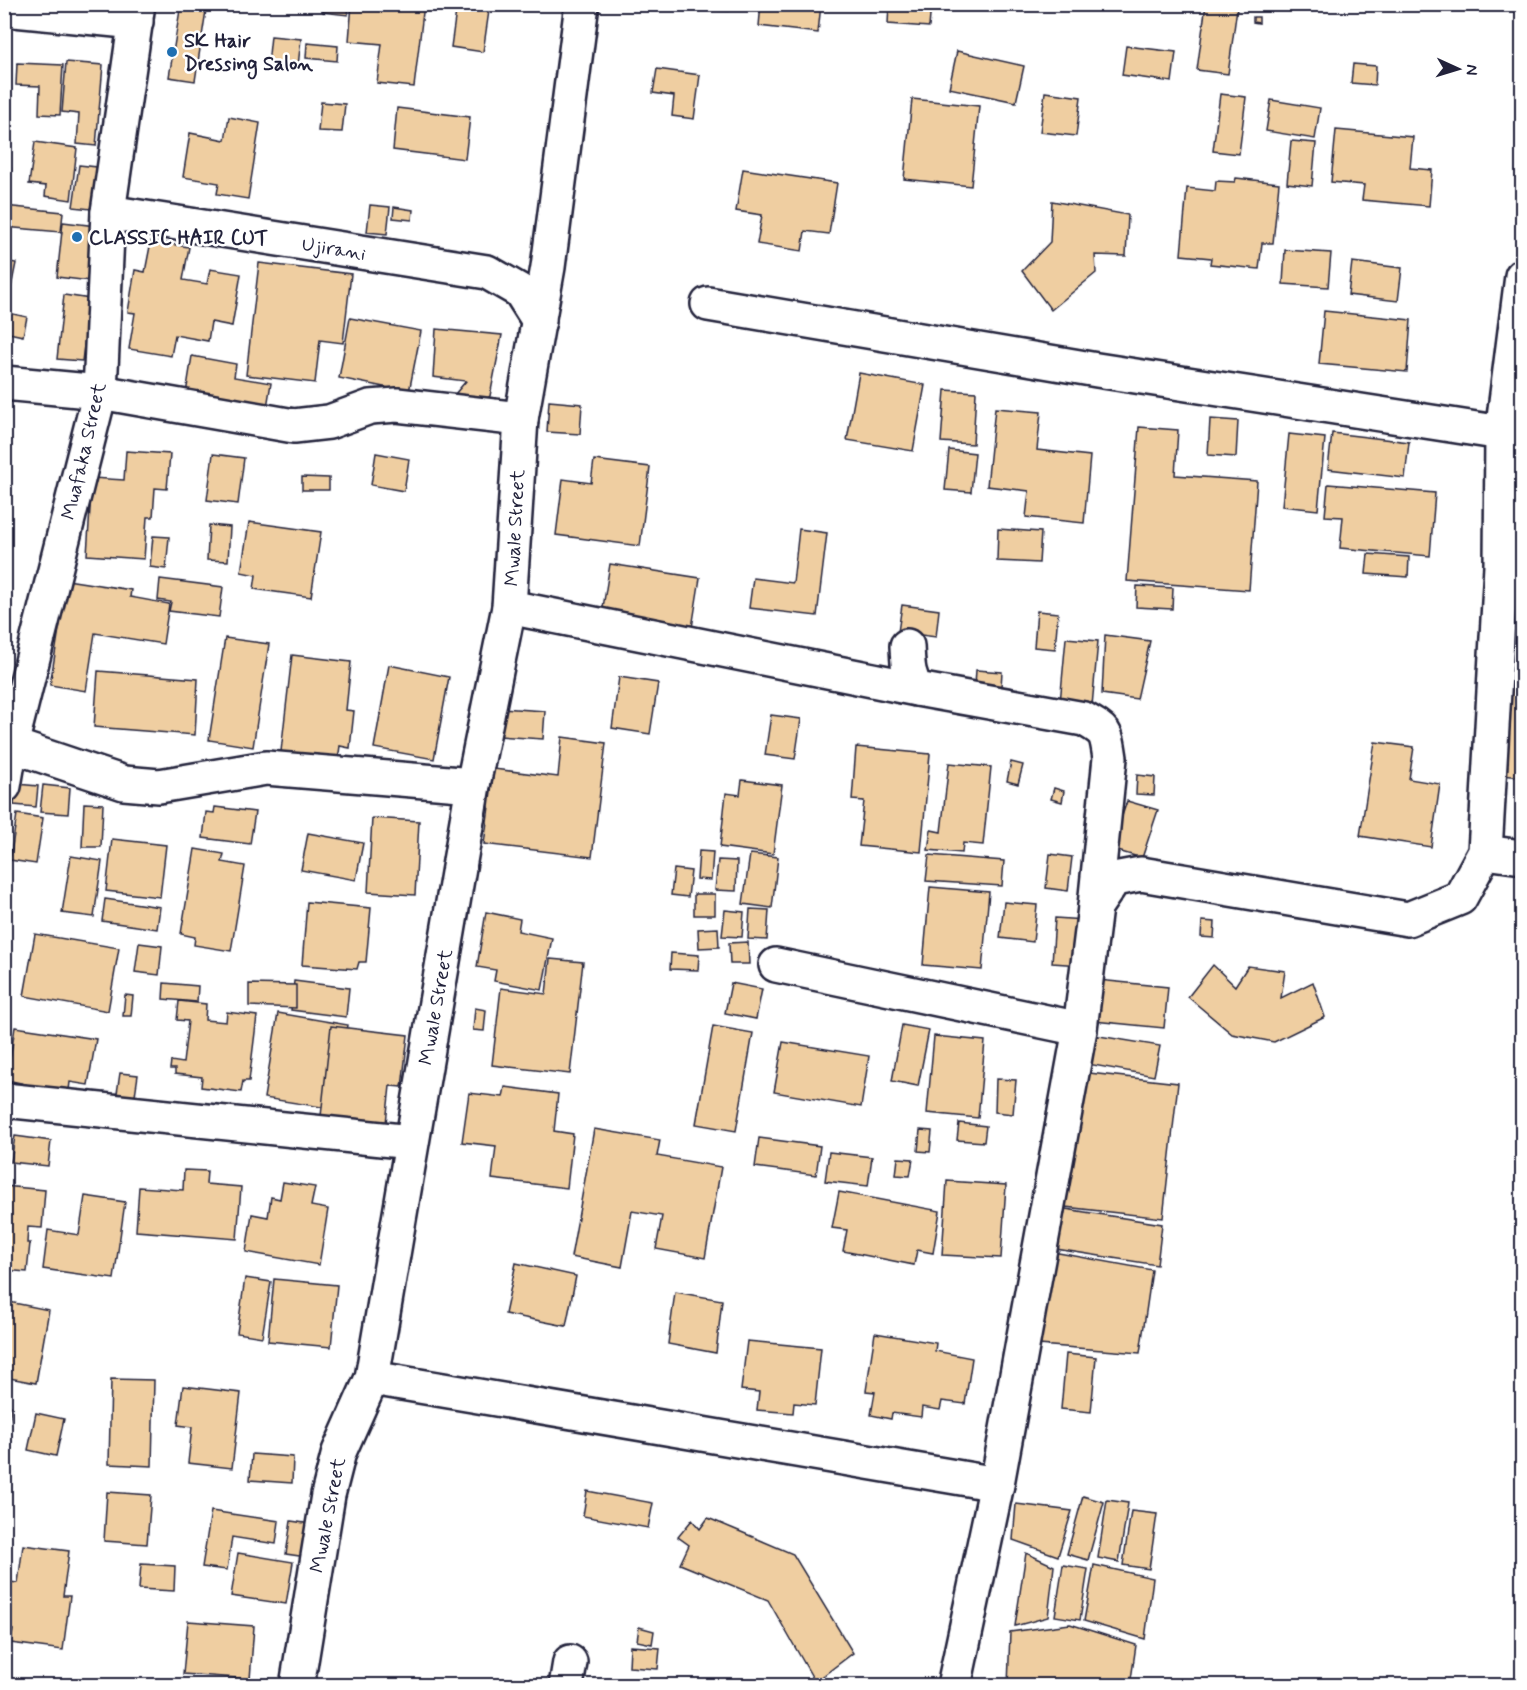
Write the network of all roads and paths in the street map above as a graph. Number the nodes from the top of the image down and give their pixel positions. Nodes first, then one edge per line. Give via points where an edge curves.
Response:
1 (582, 4) edge
2 (4, 9) edge
3 (137, 13) edge
4 (108, 212) junction
5 (1522, 276) edge
6 (708, 304) dead end
7 (539, 321) junction
8 (4, 383) edge
9 (100, 392) junction
10 (521, 419) junction
11 (1502, 433) junction
12 (1512, 567) edge
13 (509, 607) junction
14 (907, 646) dead end
15 (916, 689) junction
16 (11, 745) junction
17 (473, 785) junction
18 (4, 786) edge
19 (1485, 852) junction
20 (1522, 857) edge
21 (1095, 907) junction
22 (776, 965) dead end
23 (1080, 1029) junction
24 (4, 1100) edge
25 (411, 1142) junction
26 (372, 1378) junction
27 (998, 1484) junction
28 (297, 1686) edge
29 (954, 1686) edge

1 - 7 street, Mwale Street
2 - 3 street
3 - 4 street, Muafaka Street
4 - 7 street, Ujirani via 487,272 520,291
4 - 9 street, Muafaka Street
5 - 11 street
6 - 11 street
7 - 10 street, Mwale Street
8 - 9 street
9 - 10 street via 294,426 328,422 370,407 398,405
9 - 16 street, Muafaka Street
10 - 13 street, Mwale Street
11 - 12 street
12 - 19 street
13 - 15 street
13 - 17 street, Mwale Street
14 - 15 street via 908,672
15 - 21 street via 1084,719 1102,729 1110,758
16 - 17 street via 124,783 159,786 266,768
16 - 18 street, Muafaka Street
17 - 25 street, Mwale Street
19 - 20 street
19 - 21 street via 1460,898 1408,919 1141,874 1114,879
21 - 23 street
22 - 23 street
23 - 27 street
24 - 25 street
25 - 26 street, Mwale Street
26 - 27 street
26 - 28 street, Mwale Street via 339,1452 328,1495
27 - 29 street

